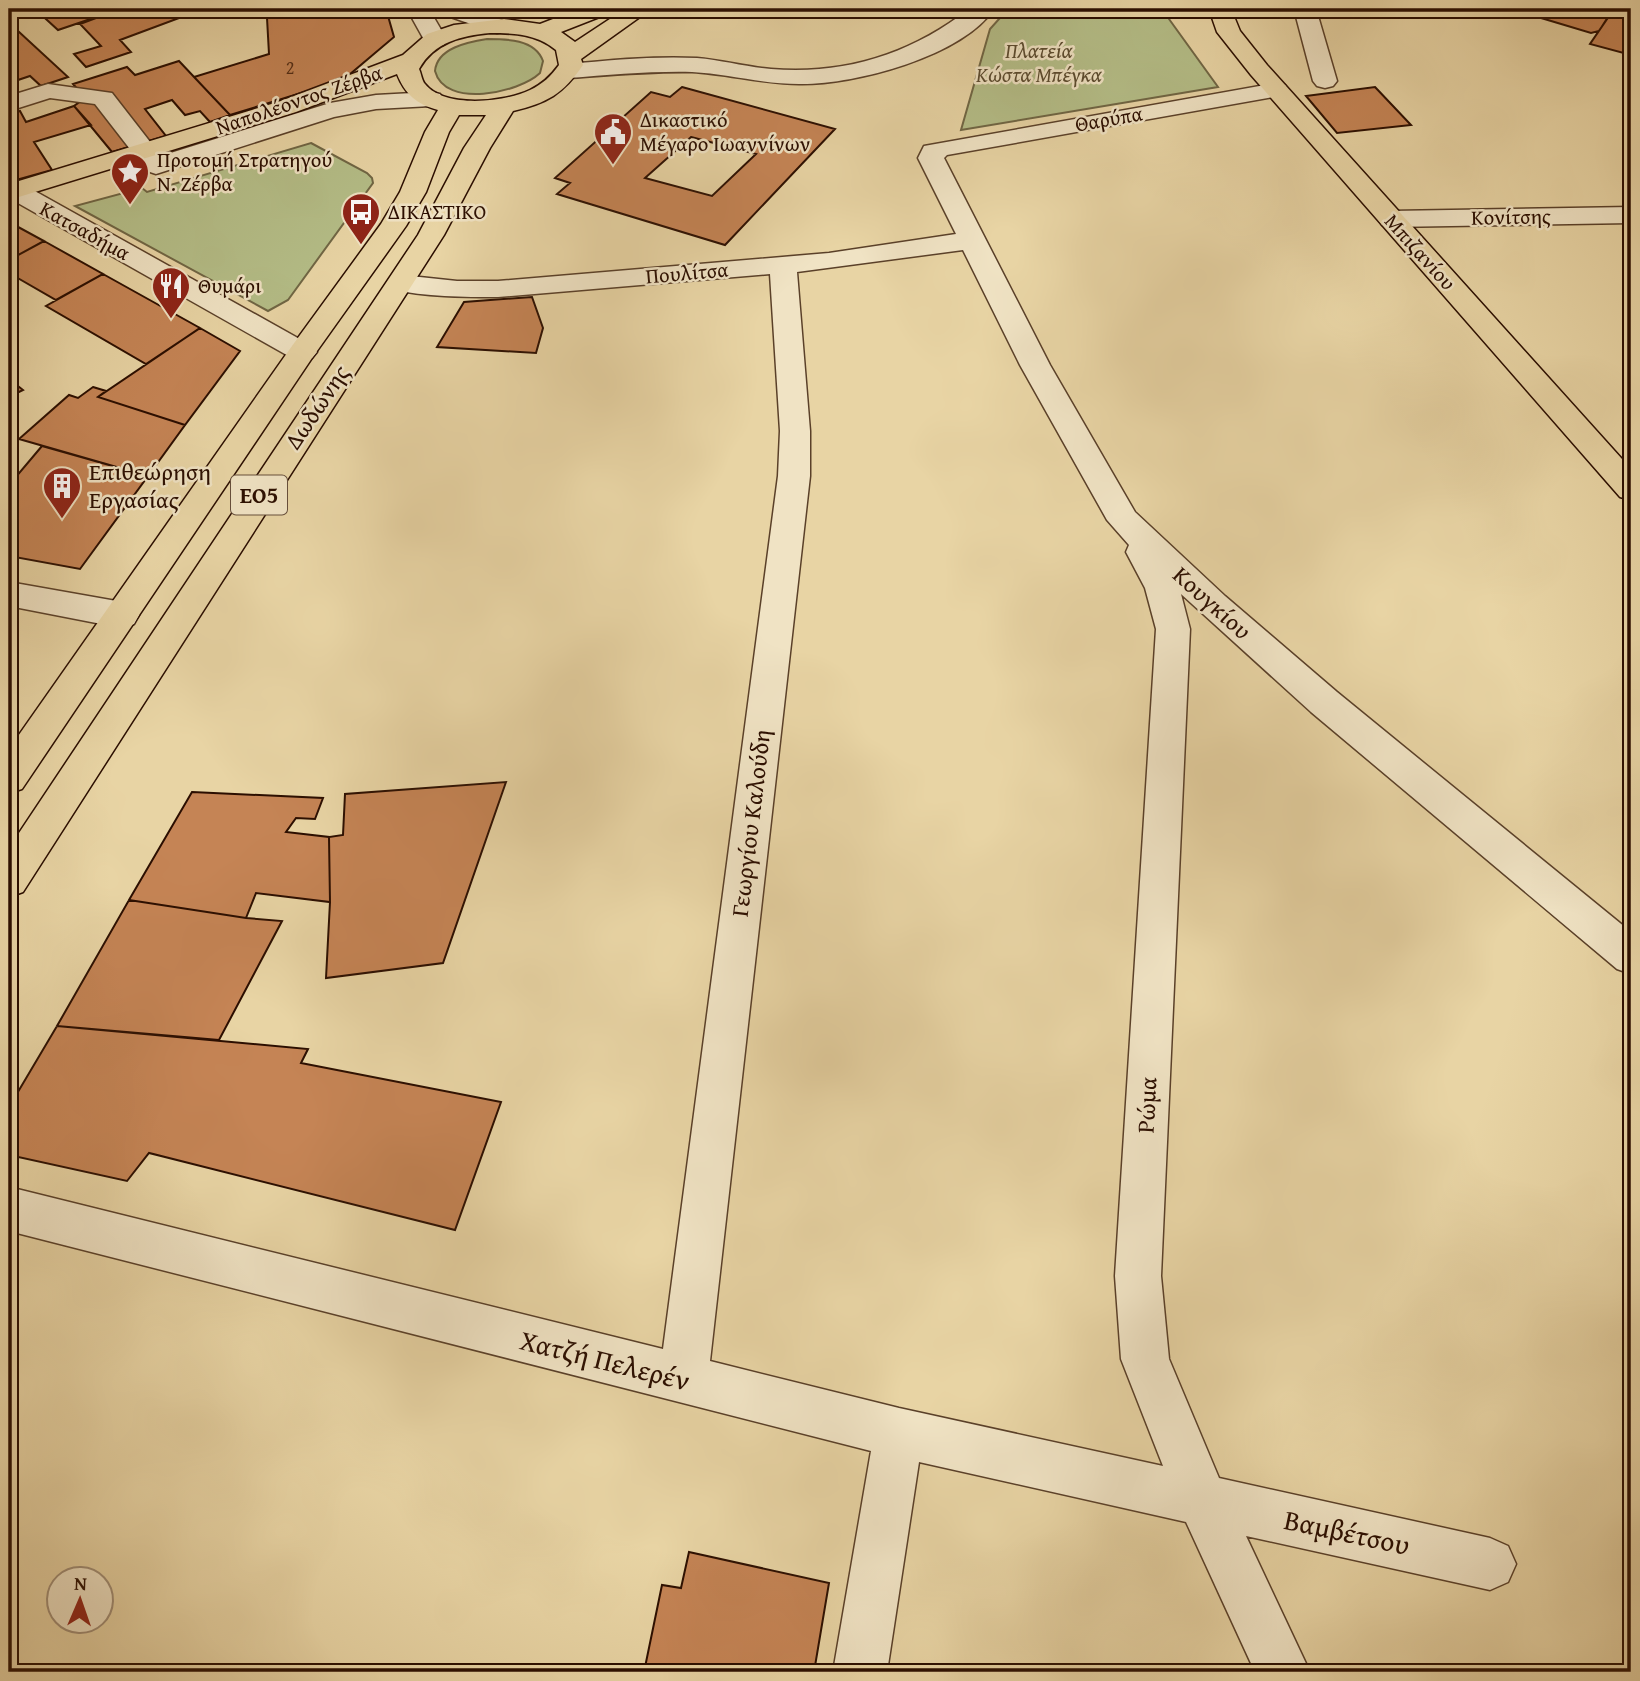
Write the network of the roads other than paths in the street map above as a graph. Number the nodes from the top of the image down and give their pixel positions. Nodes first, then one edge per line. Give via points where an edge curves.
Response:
1 (418, 9) edge
2 (450, 9) edge
3 (598, 9) edge
4 (640, 9) edge
5 (983, 9) edge
6 (1220, 9) edge
7 (1305, 9) edge
8 (497, 26) junction
9 (541, 32) junction
10 (436, 40) junction
11 (411, 60) junction
12 (569, 63) junction
13 (1325, 82) dead end
14 (1276, 90) junction
15 (441, 102) junction
16 (9, 104) edge
17 (504, 106) junction
18 (943, 148) joint
19 (147, 151) junction
20 (12, 192) edge
21 (1631, 215) edge
22 (1391, 219) junction
23 (973, 240) junction
24 (783, 265) junction
25 (401, 283) junction
26 (302, 352) junction
27 (1631, 489) edge
28 (1123, 520) junction
29 (9, 594) edge
30 (122, 615) junction
31 (9, 778) edge
32 (9, 880) edge
33 (1631, 956) edge
34 (9, 1209) edge
35 (683, 1380) junction
36 (899, 1433) junction
37 (1203, 1501) junction
38 (1490, 1564) dead end
39 (860, 1672) edge
40 (1283, 1672) edge

1 - 10 street
2 - 8 street
3 - 9 main road
4 - 12 main road
5 - 12 street via 919,53 846,73 792,77 684,64
6 - 14 main road, Μπιζανίου via 1229,32
7 - 13 street
8 - 9 main road
8 - 10 main road
9 - 12 main road via 563,44
10 - 11 main road
11 - 15 main road via 408,78 420,93
11 - 19 main road, Ναπολέοντος Ζέρβα via 319,96
12 - 17 main road via 558,84
14 - 18 street, Θαρύπα
14 - 22 main road, Μπιζανίου
15 - 17 main road via 477,108
15 - 19 street via 376,102 330,110 156,166
15 - 26 main road, Δωδώνης / ΕΟ5 via 437,132 413,192
16 - 19 street via 48,91 103,98
17 - 25 main road, Δωδώνης / ΕΟ5
18 - 23 street, Κουγκίου via 933,151 931,158
19 - 20 main road, Ναπολέοντος Ζέρβα
20 - 26 street, Κατσαδήμα
21 - 22 street, Κονίτσης
22 - 27 main road, Μπιζανίου
23 - 24 street, Πουλίτσα
23 - 28 street, Κουγκίου via 1035,365
24 - 25 street, Πουλίτσα via 498,289
24 - 35 street, Γεωργίου Καλούδη via 794,476
25 - 32 main road, Δωδώνης / ΕΟ5
26 - 30 main road, Δωδώνης / ΕΟ5
28 - 33 street, Κουγκίου via 1324,702
28 - 37 street, Ρώμα via 1161,588 1173,629 1138,1276 1140,1320 1155,1389
29 - 30 street
30 - 31 main road, Δωδώνης / ΕΟ5
34 - 35 street, Χατζή Πελερέν
35 - 36 street, Χατζή Πελερέν
36 - 37 street, Χατζή Πελερέν
36 - 39 street
37 - 38 street, Βαμβέτσου
37 - 40 street, Ρώμα

